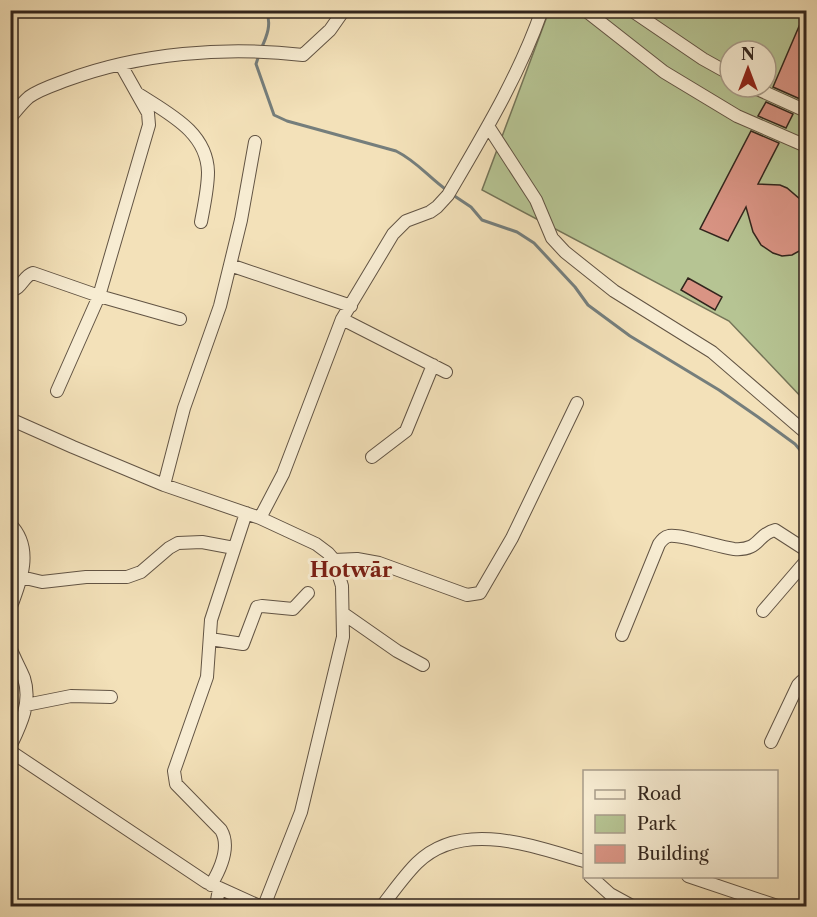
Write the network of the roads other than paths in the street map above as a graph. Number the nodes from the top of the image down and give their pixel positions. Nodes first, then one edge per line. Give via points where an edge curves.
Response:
1 (344, 10) edge
2 (542, 10) edge
3 (585, 10) edge
4 (631, 10) edge
5 (121, 65) junction
6 (718, 67) edge
7 (136, 93) junction
8 (778, 98) edge
9 (807, 111) edge
10 (10, 118) edge
11 (488, 126) junction
12 (255, 142) dead end
13 (807, 146) edge
14 (201, 222) dead end
15 (230, 265) junction
16 (10, 291) edge
17 (99, 296) junction
18 (351, 306) junction
19 (180, 319) dead end
20 (342, 319) junction
21 (434, 365) junction
22 (446, 372) dead end
23 (57, 391) dead end
24 (577, 403) dead end
25 (11, 421) edge
26 (807, 433) edge
27 (372, 457) dead end
28 (164, 485) junction
29 (246, 513) junction
30 (260, 518) junction
31 (10, 524) edge
32 (234, 548) junction
33 (807, 550) edge
34 (334, 560) junction
35 (807, 561) edge
36 (21, 577) junction
37 (308, 593) dead end
38 (10, 609) edge
39 (763, 611) dead end
40 (344, 614) junction
41 (622, 635) dead end
42 (210, 639) junction
43 (10, 647) edge
44 (423, 665) dead end
45 (807, 680) edge
46 (111, 697) dead end
47 (26, 705) junction
48 (771, 742) dead end
49 (10, 749) edge
50 (579, 860) edge
51 (593, 878) edge
52 (694, 878) edge
53 (215, 887) junction
54 (216, 906) edge
55 (260, 906) edge
56 (264, 906) edge
57 (382, 906) edge
58 (632, 906) edge
59 (777, 906) edge

1 - 5 street via 330,30 303,55 193,54
2 - 11 street via 510,88
3 - 13 street via 673,78 737,116
4 - 6 street
5 - 7 street
5 - 10 street via 50,87 29,98
7 - 14 street via 187,127 203,149 208,173
7 - 17 street via 148,114 149,125
8 - 9 street
11 - 18 street via 451,191 437,207 406,221 393,234
11 - 26 street via 536,200 552,238 565,252 614,291 712,352
12 - 15 street
15 - 18 street
15 - 28 street
16 - 17 street via 33,273
17 - 19 street
17 - 23 street
18 - 20 street
20 - 21 street
20 - 30 street via 283,474
21 - 22 street
21 - 27 street via 406,431
24 - 34 street via 512,538 480,593 467,595 368,560
25 - 28 street
28 - 29 street
29 - 30 street
29 - 32 street
30 - 34 street via 316,544
31 - 36 street via 24,545
32 - 36 street via 184,541 169,548 141,572 127,577 42,582
32 - 42 street via 211,620
33 - 41 street via 775,530 743,549 666,537 659,544
34 - 40 street via 342,586
35 - 39 street
36 - 38 street
37 - 42 street via 293,609 257,607 243,644
40 - 44 street
40 - 56 street via 343,637 314,766 301,812
42 - 53 street via 207,677 174,775 176,784 225,838
43 - 47 street via 26,686
45 - 48 street via 798,685
46 - 47 street via 65,697
47 - 49 street
49 - 53 street
50 - 57 street via 508,841 464,840 431,852 416,863
51 - 58 street via 610,894
52 - 59 street
53 - 54 street
53 - 55 street

